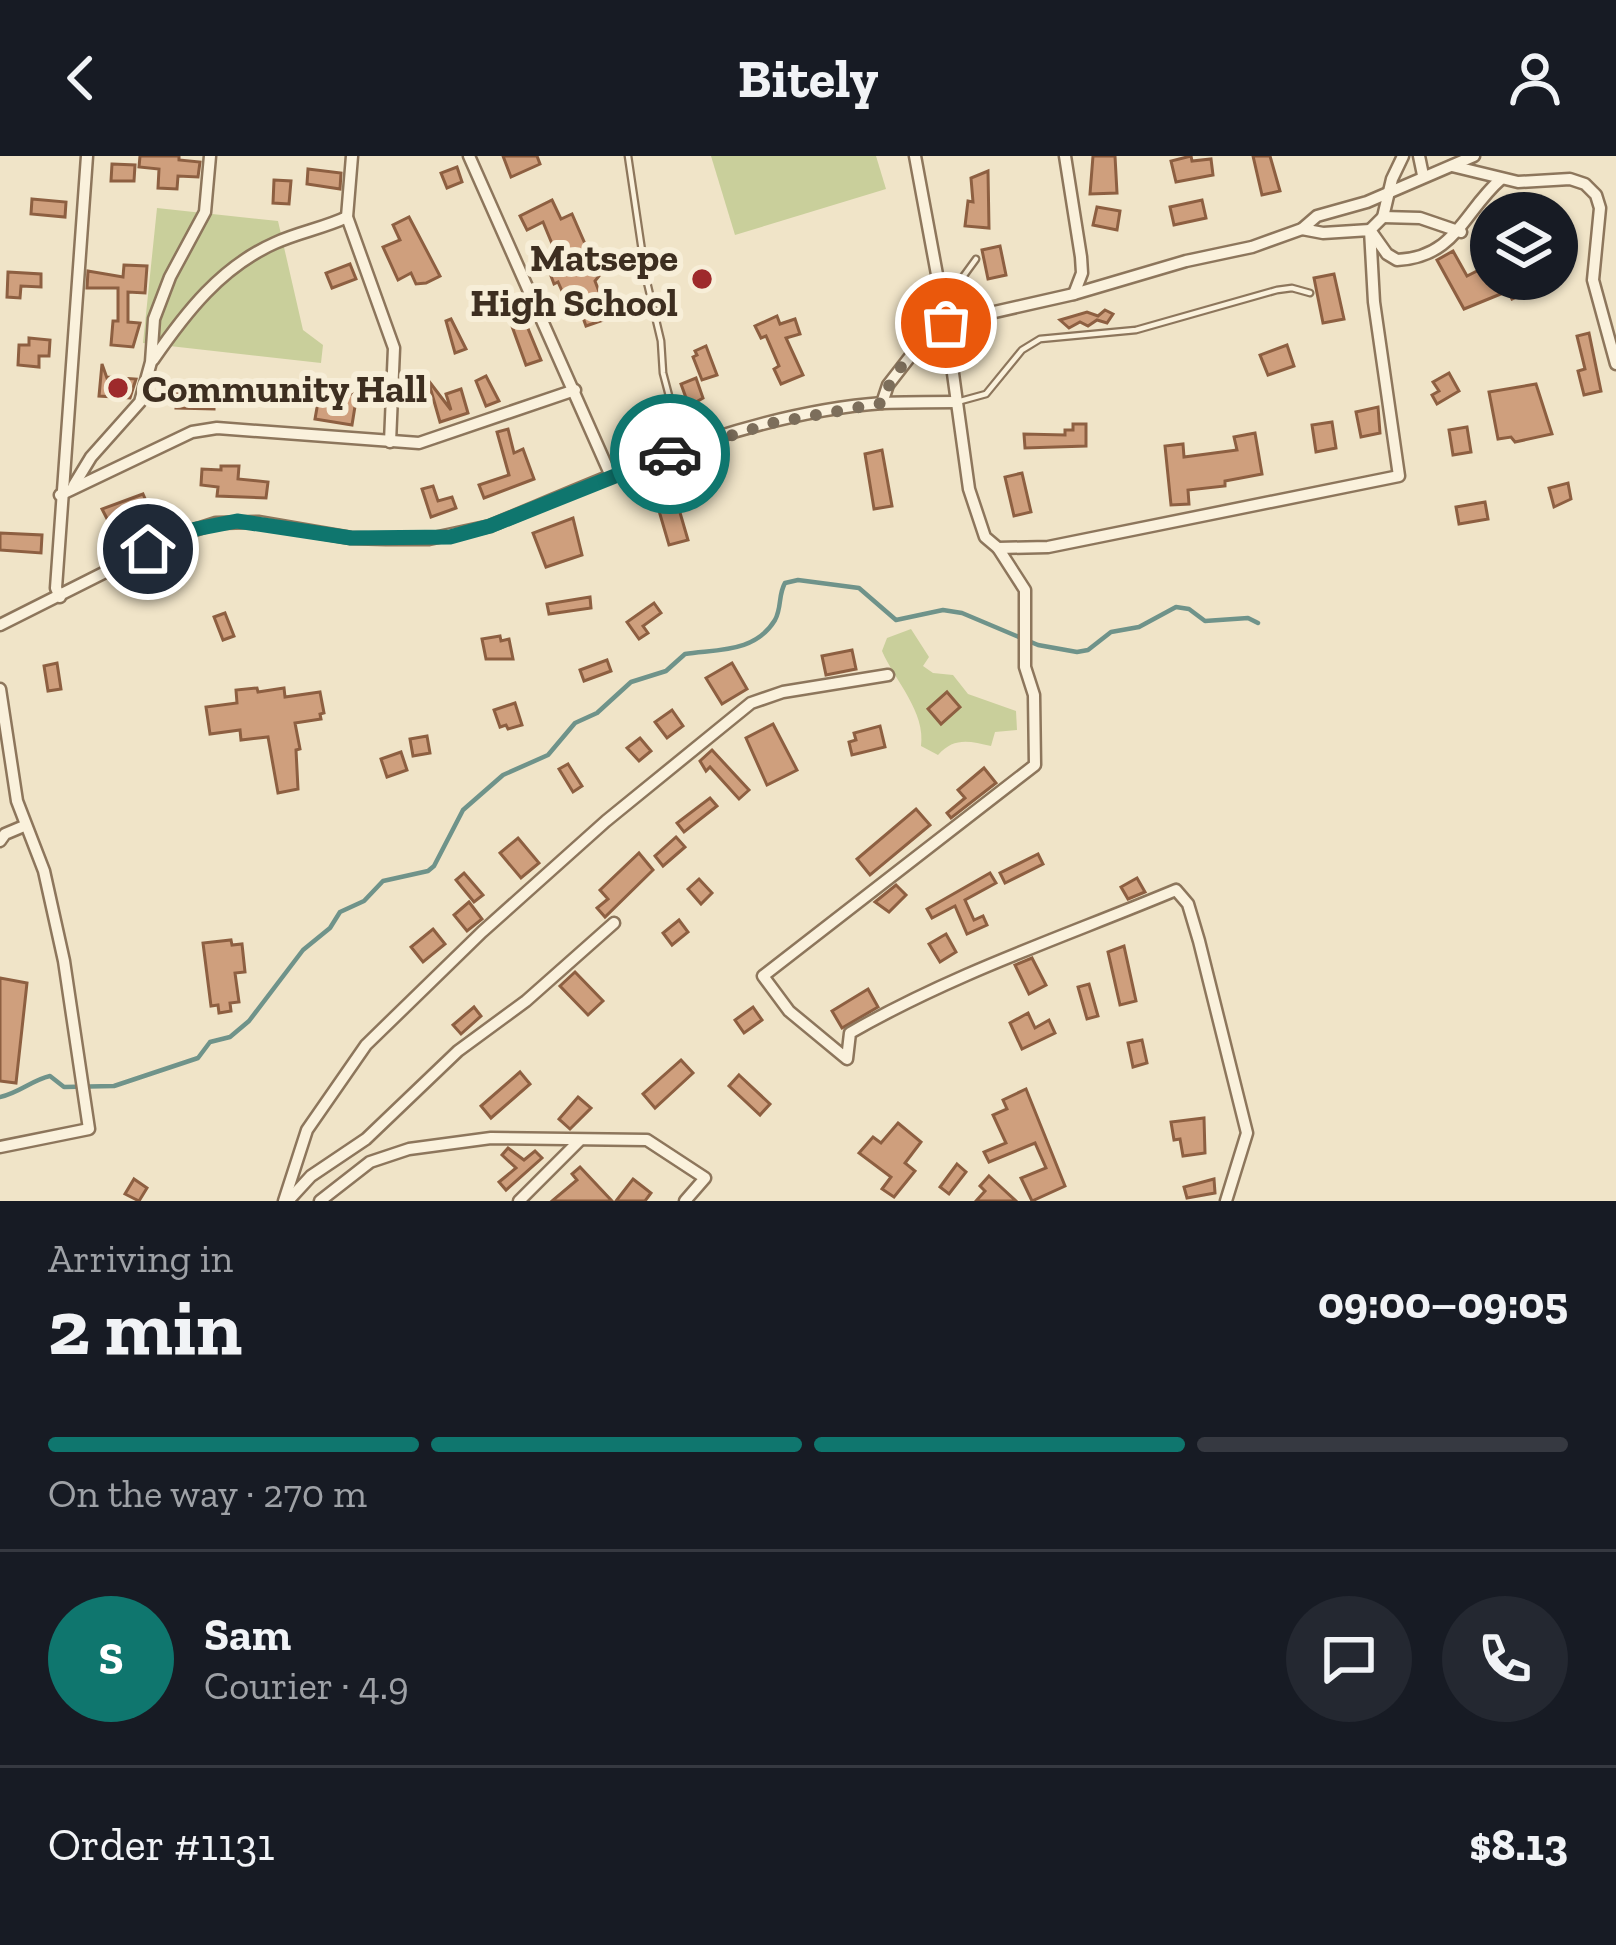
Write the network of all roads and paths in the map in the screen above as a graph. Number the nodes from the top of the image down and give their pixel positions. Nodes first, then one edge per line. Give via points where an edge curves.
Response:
1 (87, 156) edge
2 (210, 156) edge
3 (352, 156) edge
4 (469, 156) edge
5 (628, 156) edge
6 (915, 156) edge
7 (1066, 156) edge
8 (1403, 156) edge
9 (1419, 156) edge
10 (1474, 156) edge
11 (1448, 165) junction
12 (1423, 175) junction
13 (1501, 179) junction
14 (1391, 191) junction
15 (347, 217) junction
16 (1383, 217) junction
17 (1302, 229) junction
18 (1370, 230) junction
19 (1461, 232) junction
20 (976, 260) dead end
21 (1310, 293) dead end
22 (1074, 294) junction
23 (942, 305) junction
24 (946, 323) junction
25 (151, 362) junction
26 (1616, 364) edge
27 (575, 390) junction
28 (957, 402) junction
29 (882, 403) junction
30 (390, 442) junction
31 (683, 449) junction
32 (611, 476) junction
33 (66, 492) junction
34 (998, 548) junction
35 (60, 597) junction
36 (0, 625) edge
37 (887, 676) dead end
38 (0, 688) edge
39 (24, 826) junction
40 (0, 841) edge
41 (614, 923) dead end
42 (580, 1141) junction
43 (0, 1147) edge
44 (286, 1201) edge
45 (320, 1201) edge
46 (519, 1201) edge
47 (685, 1201) edge
48 (1226, 1201) edge

1 - 33 street
2 - 25 street via 205,212 154,319
3 - 15 street
4 - 27 street
5 - 31 lane
6 - 23 street
7 - 22 street via 1082,273
8 - 14 street
9 - 12 street
10 - 11 street
11 - 12 street
11 - 13 street
12 - 14 street
13 - 19 street
13 - 26 street via 1570,179 1596,195 1593,280
14 - 16 street
14 - 17 street via 1317,216
15 - 25 street via 237,262 188,309
15 - 30 street via 394,348
16 - 18 street
16 - 19 street via 1420,218
17 - 18 street
17 - 22 street
18 - 19 street via 1396,260 1428,253
18 - 34 street via 1399,476 1048,547
20 - 23 lane
21 - 28 lane via 1277,290 1136,330 1040,339 986,394
22 - 24 street
23 - 24 street
24 - 28 street
24 - 29 street via 923,340
25 - 33 street via 140,402
27 - 30 street via 454,434
27 - 32 street
28 - 29 street
28 - 34 street via 969,489 985,537
29 - 31 street
30 - 33 street via 217,428 192,432
31 - 32 street
32 - 35 street via 490,526 429,539 216,523
33 - 35 street
34 - 48 street via 1025,590 1035,765 764,976 789,1011 847,1059 850,1034 890,1010 1176,890 1199,941 1247,1133
35 - 36 street
37 - 44 street via 751,703 606,821 366,1045 308,1130
38 - 39 street
39 - 40 street
39 - 43 street via 44,872 64,962 89,1130
41 - 44 street
42 - 45 street via 491,1138 409,1149 370,1162
42 - 46 street
42 - 47 street via 647,1140 705,1178

